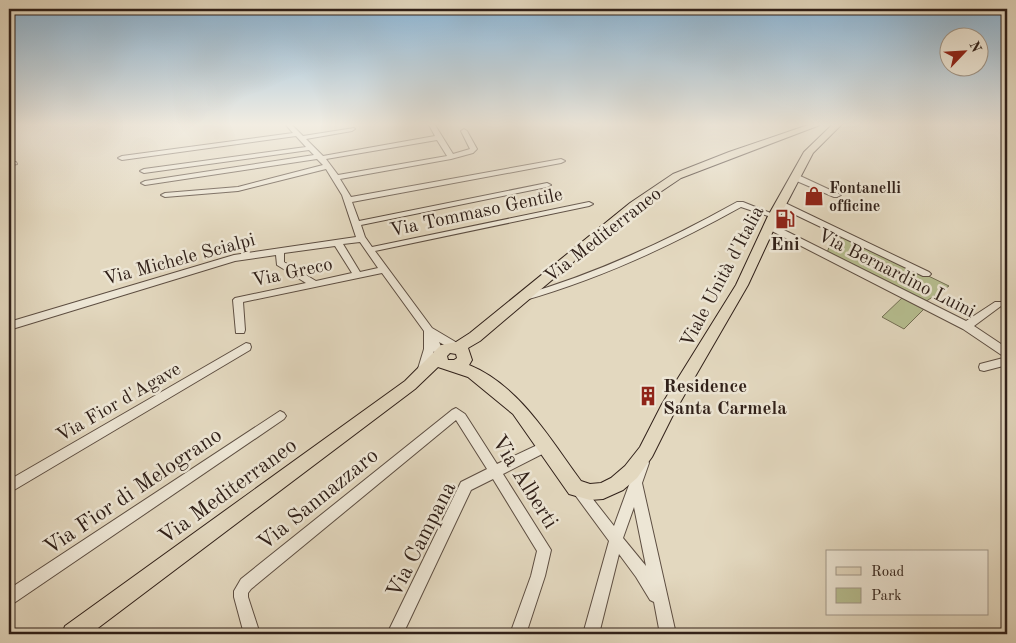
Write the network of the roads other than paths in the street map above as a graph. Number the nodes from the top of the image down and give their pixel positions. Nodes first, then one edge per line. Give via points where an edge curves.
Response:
1 (146, 155) edge
2 (298, 155) edge
3 (299, 155) edge
4 (305, 155) edge
5 (319, 155) edge
6 (456, 155) edge
7 (729, 155) edge
8 (808, 155) edge
9 (451, 156) joint
10 (122, 158) dead end
11 (561, 161) dead end
12 (200, 166) dead end
13 (328, 166) junction
14 (144, 171) dead end
15 (336, 178) junction
16 (793, 179) junction
17 (145, 183) dead end
18 (547, 185) dead end
19 (165, 195) dead end
20 (837, 195) dead end
21 (821, 199) dead end
22 (348, 200) junction
23 (589, 204) dead end
24 (774, 216) junction
25 (356, 224) junction
26 (362, 240) junction
27 (338, 243) junction
28 (370, 250) junction
29 (280, 251) junction
30 (383, 270) junction
31 (926, 274) dead end
32 (358, 275) junction
33 (314, 284) junction
34 (539, 284) junction
35 (554, 290) junction
36 (521, 298) junction
37 (998, 304) dead end
38 (9, 326) edge
39 (967, 326) junction
40 (428, 329) junction
41 (240, 330) dead end
42 (246, 347) dead end
43 (456, 347) junction
44 (1007, 353) edge
45 (447, 361) junction
46 (1007, 361) edge
47 (984, 367) dead end
48 (416, 380) junction
49 (456, 413) joint
50 (280, 416) dead end
51 (546, 446) junction
52 (646, 452) junction
53 (493, 471) junction
54 (636, 483) junction
55 (9, 487) edge
56 (575, 488) junction
57 (616, 539) junction
58 (9, 598) edge
59 (663, 612) junction
60 (73, 634) edge
61 (252, 634) edge
62 (395, 634) edge
63 (518, 634) edge
64 (591, 634) edge
65 (668, 634) edge

1 - 10 street
2 - 14 street
3 - 12 street
4 - 17 street
5 - 13 street
6 - 9 street
7 - 34 main road, Via Mediterraneo via 677,176 634,205
8 - 16 main road, Viale Unità d'Italia
9 - 15 street
11 - 22 street
13 - 15 street
13 - 19 street via 238,189
15 - 22 street
16 - 20 street
16 - 21 street via 824,196
16 - 24 main road, Viale Unità d'Italia
18 - 25 street
22 - 25 street
23 - 28 street, Via Tommaso Gentile
24 - 31 street
24 - 35 street via 740,204 688,234 619,266
24 - 39 street, Via Bernardino Luini
24 - 52 main road, Viale Unità d'Italia via 742,285
25 - 26 street
26 - 27 street, Via Michele Scialpi
26 - 28 street
27 - 29 street, Via Michele Scialpi
27 - 32 street
28 - 30 street
29 - 33 street via 280,262
29 - 38 street, Via Michele Scialpi via 234,258
30 - 32 street, Via Greco
30 - 40 street
32 - 33 street, Via Greco
33 - 41 street, Via Greco via 238,300
34 - 35 street
34 - 36 main road, Via Mediterraneo
35 - 36 street
36 - 43 main road, Via Mediterraneo via 475,337
37 - 39 street
39 - 44 street, Via Bernardino Luini
40 - 43 street
40 - 45 street
40 - 48 street via 429,349
42 - 55 street, Via Fior d'Agave
43 - 45 main road via 463,351 462,363
45 - 48 main road, Via Mediterraneo
45 - 51 main road via 479,377 519,410
46 - 47 street
48 - 60 main road, Via Mediterraneo
49 - 53 street, Via Alberti
49 - 61 street, Via Sannazzaro via 246,584 241,591
50 - 58 street, Via Fior di Melograno
51 - 53 street, Via Campana
51 - 56 main road
52 - 54 street
52 - 56 main road, Viale Unità d'Italia via 617,484 603,491
53 - 62 street, Via Campana via 466,486
53 - 63 street, Via Alberti via 544,550
54 - 57 street
54 - 59 street
56 - 57 street
57 - 59 street via 646,576
57 - 64 street
59 - 65 street

